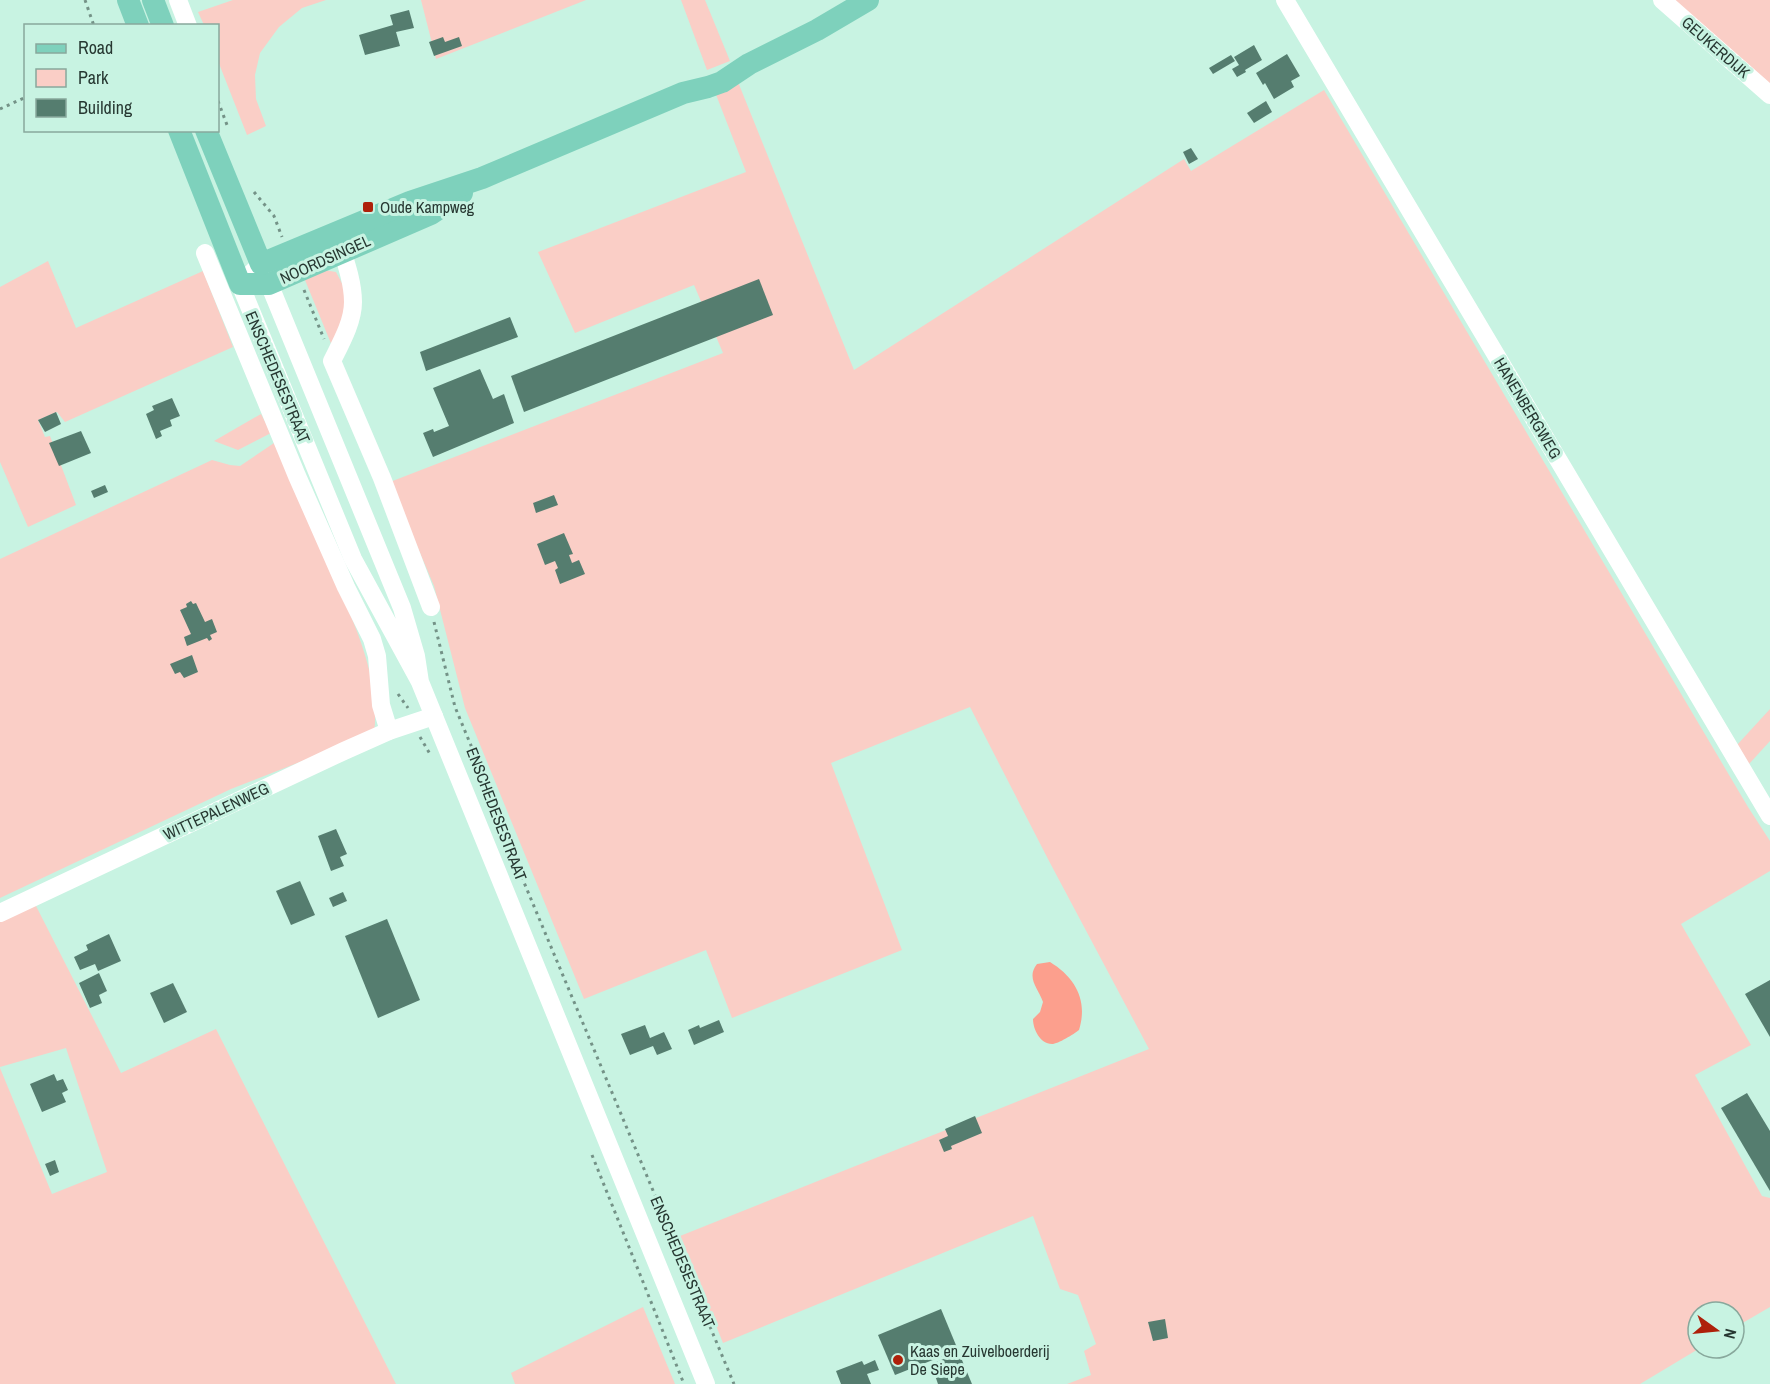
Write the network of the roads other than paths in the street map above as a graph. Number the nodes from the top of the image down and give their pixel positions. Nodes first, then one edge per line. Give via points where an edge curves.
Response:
1 (128, 0) edge
2 (153, 0) edge
3 (178, 0) edge
4 (868, 0) edge
5 (1285, 0) edge
6 (1662, 0) edge
7 (137, 24) edge
8 (161, 24) edge
9 (187, 24) edge
10 (1770, 95) edge
11 (180, 132) edge
12 (207, 132) edge
13 (339, 242) junction
14 (205, 253) dead end
15 (265, 274) junction
16 (240, 284) junction
17 (431, 607) road end
18 (420, 682) junction
19 (435, 716) junction
20 (389, 731) junction
21 (1770, 816) edge
22 (0, 913) edge
23 (706, 1384) edge

1 - 7 main road
2 - 8 main road
3 - 9 street
4 - 13 main road, NOORDSINGEL via 722,82 683,93 482,178 410,202
5 - 21 street, HANENBERGWEG
6 - 10 street, GEUKERDIJK
11 - 16 main road, ENSCHEDESESTRAAT
12 - 15 main road, ENSCHEDESESTRAAT
13 - 15 main road, NOORDSINGEL
13 - 17 street via 353,302 332,361
14 - 20 street, ENSCHEDESESTRAAT via 297,476 372,639 381,705
15 - 16 main road, NOORDSINGEL
15 - 18 street, ENSCHEDESESTRAAT via 402,608
16 - 18 street, ENSCHEDESESTRAAT via 353,559
18 - 19 street, ENSCHEDESESTRAAT
19 - 20 street, WITTEPALENWEG
19 - 23 street, ENSCHEDESESTRAAT
20 - 22 street, WITTEPALENWEG

